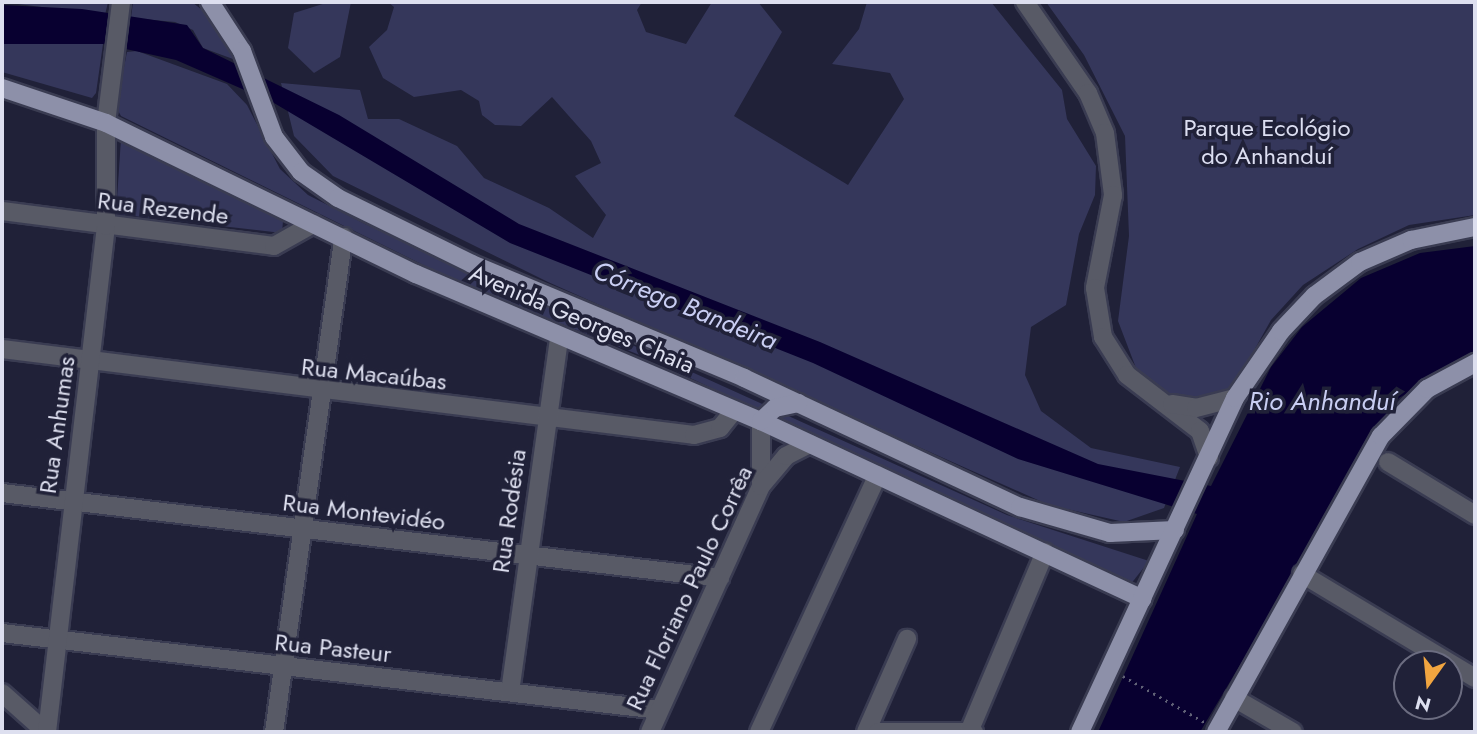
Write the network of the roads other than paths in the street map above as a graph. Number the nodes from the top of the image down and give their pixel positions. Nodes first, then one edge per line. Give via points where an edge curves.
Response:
1 (210, 2) edge
2 (1025, 2) edge
3 (120, 7) edge
4 (2, 88) edge
5 (106, 123) junction
6 (2, 211) edge
7 (313, 224) junction
8 (106, 226) junction
9 (1475, 227) edge
10 (344, 237) junction
11 (559, 337) junction
12 (2, 349) edge
13 (670, 349) junction
14 (90, 362) junction
15 (1475, 363) edge
16 (649, 372) junction
17 (321, 394) junction
18 (1235, 398) junction
19 (798, 402) junction
20 (1161, 402) junction
21 (733, 412) junction
22 (547, 416) junction
23 (761, 421) junction
24 (810, 444) junction
25 (1388, 462) dead end
26 (1205, 465) junction
27 (878, 475) junction
28 (761, 486) junction
29 (2, 493) edge
30 (71, 500) junction
31 (1475, 515) edge
32 (302, 528) junction
33 (1175, 530) junction
34 (1045, 552) junction
35 (527, 558) junction
36 (1302, 574) junction
37 (720, 578) junction
38 (1143, 599) junction
39 (2, 633) edge
40 (57, 638) junction
41 (907, 639) dead end
42 (285, 668) junction
43 (1475, 678) edge
44 (510, 692) junction
45 (2, 693) edge
46 (1234, 698) junction
47 (659, 710) junction
48 (1213, 728) edge
49 (46, 732) edge
50 (274, 732) edge
51 (650, 732) edge
52 (759, 732) edge
53 (866, 732) edge
54 (877, 732) edge
55 (971, 732) edge
56 (1080, 732) edge
57 (1293, 732) edge

1 - 13 main road, Avenida Georges Chaia via 242,51 260,106 285,154 338,198 472,264
2 - 20 street via 1088,93 1107,143 1113,195 1095,288 1103,337 1127,375
3 - 5 street, Rua Anhumas
4 - 5 main road, Avenida Georges Chaia
5 - 7 main road, Avenida Georges Chaia
5 - 8 street, Rua Anhumas
6 - 8 street, Rua Rezende
7 - 8 street, Rua Rezende via 274,246
7 - 10 main road, Avenida Georges Chaia
8 - 14 street, Rua Anhumas
9 - 18 main road via 1410,240 1360,262 1314,296 1281,331
10 - 11 main road, Avenida Georges Chaia
10 - 17 street
11 - 16 main road, Avenida Georges Chaia
11 - 22 street, Rua Rodésia
12 - 14 street, Rua Macaúbas
13 - 16 main road via 666,364
13 - 19 main road, Avenida Georges Chaia
14 - 17 street, Rua Macaúbas
14 - 30 street, Rua Anhumas
15 - 36 main road via 1427,389 1381,436
16 - 21 main road, Avenida Georges Chaia
17 - 22 street, Rua Macaúbas
17 - 32 street
18 - 20 street via 1196,408
18 - 26 main road
19 - 23 main road via 775,408
19 - 33 main road, Avenida Georges Chaia via 1054,519 1121,534
20 - 26 street via 1200,431
21 - 22 street, Rua Macaúbas via 720,428 694,435
21 - 23 main road, Avenida Georges Chaia
22 - 35 street, Rua Rodésia
23 - 24 main road, Avenida Georges Chaia
23 - 28 street
24 - 27 main road, Avenida Georges Chaia
24 - 28 street, Rua Floriano Paulo Corrêa via 786,456
25 - 31 street
26 - 33 main road
27 - 34 main road, Avenida Georges Chaia
27 - 52 street
28 - 37 street, Rua Floriano Paulo Corrêa
29 - 30 street, Rua Montevidéo
30 - 32 street, Rua Montevidéo
30 - 40 street, Rua Anhumas
32 - 35 street, Rua Montevidéo
32 - 42 street
33 - 38 main road
34 - 38 main road, Avenida Georges Chaia
34 - 55 street
35 - 37 street, Rua Montevidéo
35 - 44 street, Rua Rodésia
36 - 43 street
36 - 46 main road
37 - 47 street, Rua Floriano Paulo Corrêa
38 - 56 main road
39 - 40 street, Rua Pasteur
40 - 42 street, Rua Pasteur
40 - 49 street, Rua Anhumas
41 - 53 street
42 - 44 street, Rua Pasteur
42 - 50 street
44 - 47 street, Rua Pasteur
45 - 49 street
46 - 48 main road
46 - 57 street
47 - 51 street, Rua Floriano Paulo Corrêa
54 - 55 street

